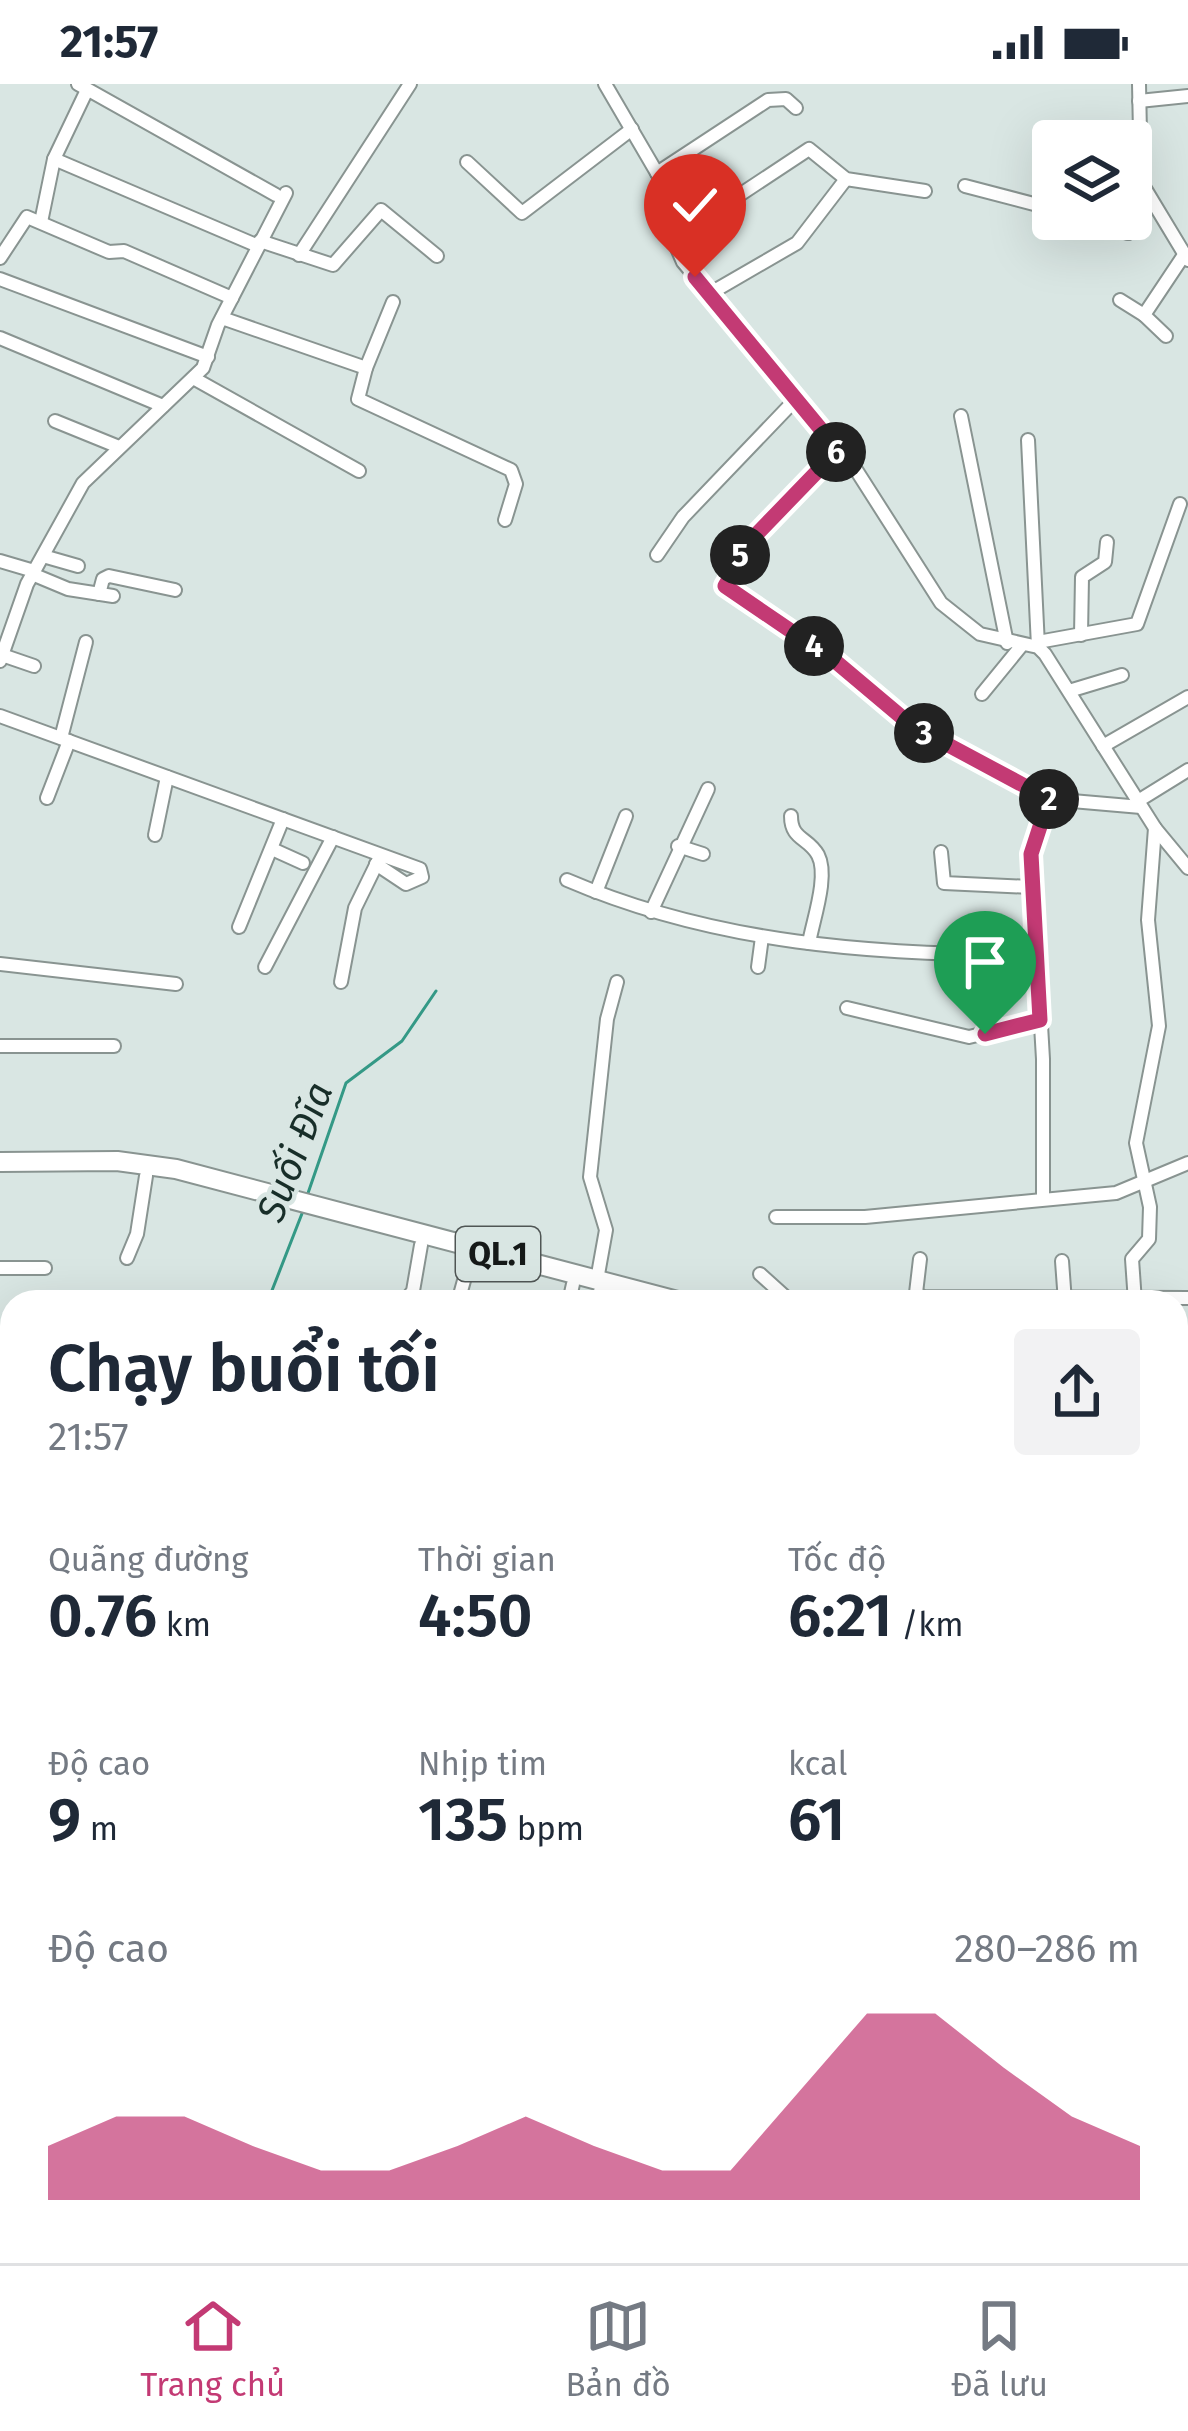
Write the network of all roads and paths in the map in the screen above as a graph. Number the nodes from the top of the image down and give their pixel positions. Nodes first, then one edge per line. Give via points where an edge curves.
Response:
1 (410, 84) edge
2 (605, 84) edge
3 (1138, 84) edge
4 (82, 87) edge
5 (1188, 96) edge
6 (1139, 101) junction
7 (796, 108) dead end
8 (1139, 120) edge
9 (632, 129) junction
10 (54, 159) junction
11 (467, 162) dead end
12 (657, 172) junction
13 (846, 179) junction
14 (965, 186) dead end
15 (925, 190) dead end
16 (1032, 204) edge
17 (1152, 206) edge
18 (41, 222) junction
19 (673, 239) junction
20 (5, 240) edge
21 (259, 244) junction
22 (299, 255) junction
23 (437, 256) dead end
24 (1186, 257) edge
25 (0, 258) edge
26 (0, 279) edge
27 (709, 294) junction
28 (232, 298) junction
29 (1120, 300) dead end
30 (392, 302) dead end
31 (1144, 315) junction
32 (221, 318) junction
33 (1166, 335) dead end
34 (0, 338) edge
35 (208, 356) junction
36 (366, 368) junction
37 (195, 379) junction
38 (795, 400) junction
39 (163, 406) junction
40 (962, 416) dead end
41 (56, 421) dead end
42 (1028, 440) dead end
43 (118, 446) junction
44 (838, 450) junction
45 (359, 471) dead end
46 (1180, 504) dead end
47 (505, 520) dead end
48 (1108, 542) dead end
49 (657, 555) dead end
50 (44, 556) junction
51 (0, 561) edge
52 (78, 566) dead end
53 (33, 573) junction
54 (175, 590) dead end
55 (1082, 635) junction
56 (86, 642) dead end
57 (1014, 644) junction
58 (1038, 644) junction
59 (1, 658) edge
60 (34, 667) dead end
61 (1122, 675) dead end
62 (1069, 691) junction
63 (982, 694) dead end
64 (1188, 697) edge
65 (4, 717) edge
66 (0, 732) edge
67 (65, 740) junction
68 (1103, 746) junction
69 (1188, 770) edge
70 (166, 777) junction
71 (708, 789) dead end
72 (47, 798) dead end
73 (1049, 799) junction
74 (1140, 804) junction
75 (626, 816) dead end
76 (791, 816) dead end
77 (283, 819) junction
78 (1155, 828) junction
79 (155, 835) dead end
80 (333, 837) junction
81 (678, 846) junction
82 (272, 850) junction
83 (941, 852) dead end
84 (703, 854) dead end
85 (303, 863) dead end
86 (1188, 868) edge
87 (567, 880) dead end
88 (1031, 887) junction
89 (596, 892) junction
90 (651, 912) junction
91 (239, 927) dead end
92 (762, 937) junction
93 (809, 943) junction
94 (1035, 955) junction
95 (0, 964) edge
96 (265, 967) dead end
97 (758, 968) dead end
98 (341, 982) dead end
99 (617, 982) dead end
100 (176, 984) dead end
101 (847, 1008) dead end
102 (1040, 1020) junction
103 (0, 1046) edge
104 (113, 1046) dead end
105 (0, 1162) edge
106 (1188, 1163) edge
107 (0, 1173) edge
108 (146, 1176) junction
109 (1146, 1185) junction
110 (1043, 1199) junction
111 (294, 1206) junction
112 (315, 1211) junction
113 (776, 1217) dead end
114 (421, 1245) junction
115 (127, 1258) dead end
116 (470, 1258) junction
117 (920, 1259) dead end
118 (1062, 1261) dead end
119 (0, 1268) edge
120 (45, 1268) dead end
121 (760, 1274) dead end
122 (413, 1290) edge
123 (461, 1290) edge
124 (562, 1290) edge
125 (595, 1290) edge
126 (599, 1290) edge
127 (778, 1290) edge
128 (916, 1290) edge
129 (1064, 1290) edge
130 (1134, 1290) edge

1 - 22 street
2 - 9 street
3 - 6 street
4 - 10 street
4 - 21 street via 281,194
5 - 6 street
6 - 8 street
7 - 12 street via 768,100
9 - 11 street via 522,213
9 - 12 street
10 - 18 street
10 - 21 street
12 - 19 street
13 - 15 street
13 - 19 street via 809,148
13 - 27 street via 797,243
14 - 16 street
17 - 24 street
18 - 20 street via 23,218
18 - 28 street
19 - 27 street
20 - 25 street
21 - 22 street
21 - 28 street
22 - 23 street via 338,263 381,210
24 - 31 street
26 - 35 street
27 - 38 street
28 - 32 street
29 - 31 street
30 - 36 street
31 - 33 street
32 - 35 street
32 - 36 street
34 - 39 street
35 - 37 street
36 - 47 street via 358,399 511,470 516,479
37 - 39 street
37 - 45 street
38 - 44 street
38 - 49 street
39 - 43 street
40 - 57 street
41 - 43 street
42 - 58 street
43 - 50 street via 82,483
44 - 57 street via 941,603 980,634
44 - 73 street via 752,539 725,586 911,725
46 - 55 street via 1137,625
48 - 55 street via 1105,562 1082,577
50 - 52 street
50 - 53 street
51 - 53 street
53 - 54 street via 106,595 109,576
53 - 59 street
55 - 58 street
56 - 67 street
57 - 58 street
57 - 63 street
58 - 62 street
59 - 60 street
61 - 62 street
62 - 68 street
64 - 68 street
65 - 66 street
65 - 67 street
67 - 70 street
67 - 72 street
68 - 74 street
69 - 74 street
70 - 77 street
70 - 79 street
71 - 81 street
73 - 74 street
73 - 88 street via 1033,843
74 - 78 street
75 - 89 street
76 - 93 street via 795,835 821,866
77 - 80 street
77 - 82 street
78 - 86 street
78 - 109 street via 1148,920 1159,1026 1136,1143
80 - 96 street
80 - 98 street via 378,859 355,908
81 - 84 street
81 - 90 street
82 - 85 street
82 - 91 street
83 - 88 street via 944,883
87 - 89 street
88 - 94 street
89 - 90 street
90 - 92 street
92 - 93 street
92 - 97 street
93 - 94 street
94 - 102 street
95 - 100 street
99 - 126 street via 590,1177 606,1230
101 - 102 street via 969,1037
102 - 110 street
103 - 104 street
105 - 111 highway, QL.1 via 149,1165
106 - 109 street
107 - 108 highway, QL.1
108 - 111 highway, QL.1
108 - 115 street
109 - 110 street
109 - 130 street via 1149,1239 1132,1259
110 - 113 street
111 - 112 highway, QL.1
112 - 114 highway, QL.1
112 - 125 highway, QL.1
114 - 116 highway, QL.1
114 - 122 street
116 - 123 street
116 - 124 highway, QL.1
117 - 128 street
118 - 129 street
119 - 120 street
121 - 127 street

